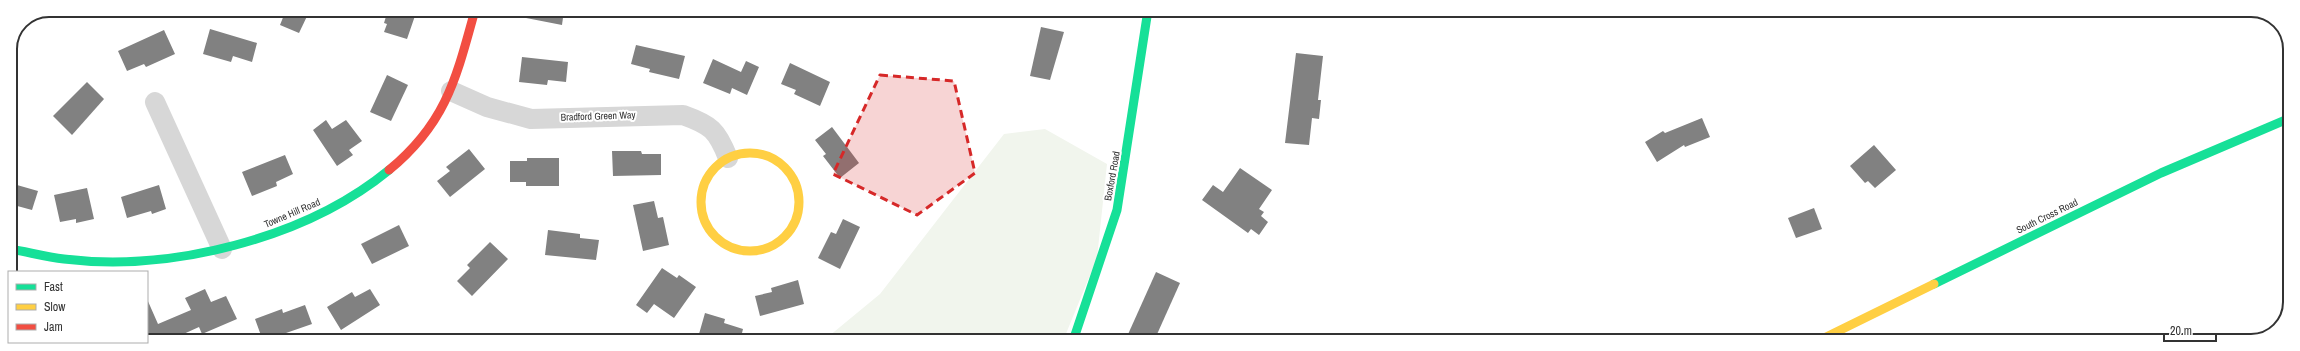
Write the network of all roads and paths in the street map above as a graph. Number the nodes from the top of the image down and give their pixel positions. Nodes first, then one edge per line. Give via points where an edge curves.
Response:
1 (473, 17) edge
2 (1147, 17) edge
3 (451, 91) junction
4 (155, 102) dead end
5 (2283, 121) edge
6 (728, 158) junction
7 (222, 249) junction
8 (17, 250) edge
9 (1075, 334) edge
10 (1832, 334) edge

1 - 3 street, Towne Hill Road
2 - 9 street, Boxford Road via 1117,210
3 - 6 street, Bradford Green Way via 487,107 531,119 683,115 702,121 720,137
3 - 7 street, Towne Hill Road via 443,108 420,140 381,178 352,197 305,220
4 - 7 street
5 - 10 street, South Cross Road via 2154,177
6 - 6 street via 746,153 765,155 782,165 794,180 799,198 796,218 787,234 772,246 753,251 734,249 717,239 706,224 700,205 703,186 713,170
7 - 8 street, Towne Hill Road via 176,258 112,262 80,261

